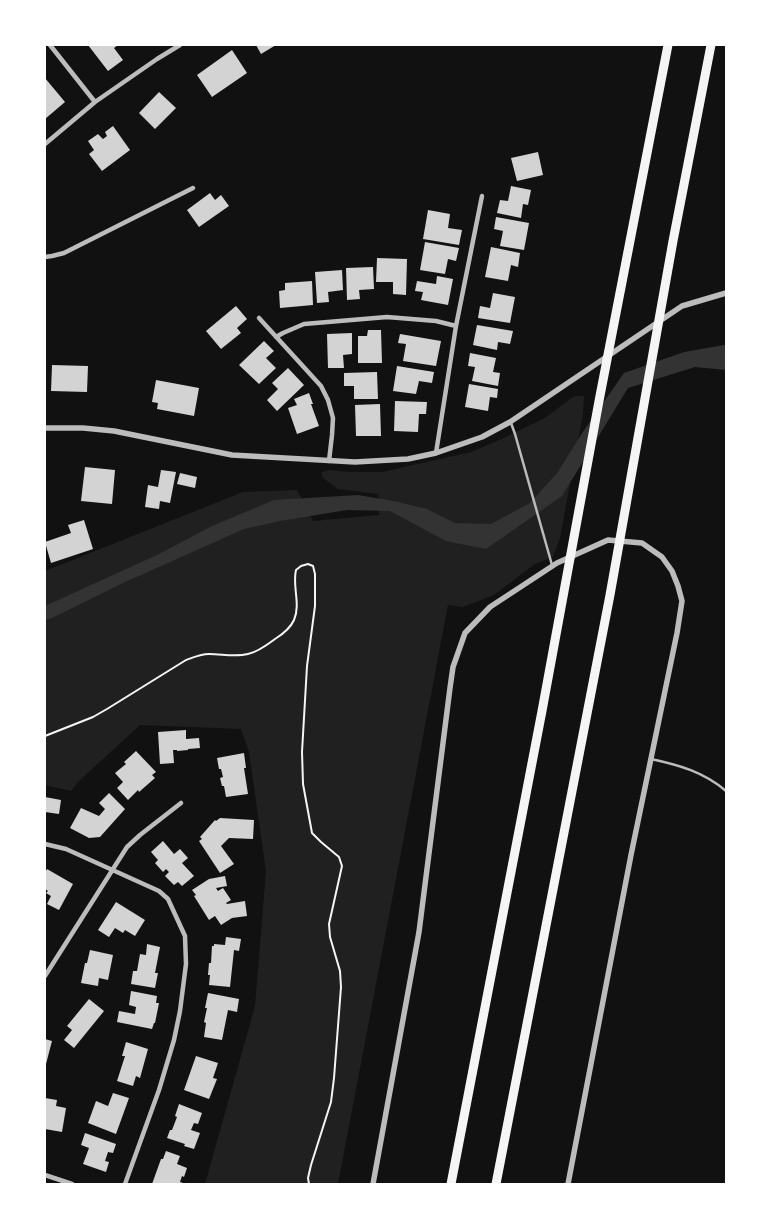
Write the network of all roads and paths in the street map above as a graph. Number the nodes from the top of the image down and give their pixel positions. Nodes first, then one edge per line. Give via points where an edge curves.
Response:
1 (50, 45) edge
2 (180, 45) edge
3 (668, 45) edge
4 (711, 45) edge
5 (95, 102) junction
6 (46, 143) edge
7 (193, 188) dead end
8 (482, 196) dead end
9 (45, 257) edge
10 (726, 293) edge
11 (259, 318) dead end
12 (456, 326) junction
13 (276, 337) junction
14 (510, 422) junction
15 (45, 428) edge
16 (436, 453) junction
17 (328, 461) junction
18 (552, 566) junction
19 (45, 736) edge
20 (651, 759) junction
21 (726, 791) edge
22 (181, 803) dead end
23 (45, 844) edge
24 (112, 870) junction
25 (45, 976) edge
26 (45, 1175) edge
27 (72, 1184) edge
28 (125, 1184) edge
29 (309, 1184) edge
30 (373, 1184) edge
31 (451, 1184) edge
32 (496, 1184) edge
33 (568, 1184) edge

1 - 5 street
2 - 5 street
3 - 31 highway
4 - 32 highway via 610,595
5 - 6 street
7 - 9 street via 64,253
8 - 12 street
10 - 14 street via 682,306
11 - 13 street
12 - 13 street via 387,317 304,324
12 - 16 street
13 - 17 street via 321,386 328,400 333,418
14 - 16 street via 482,437
14 - 18 lane
15 - 17 street via 114,431 232,455
16 - 17 street via 378,462
18 - 20 street via 608,540 642,543 662,557 672,571 682,600
18 - 30 street via 490,607 465,633 453,667 419,932
19 - 29 path via 100,713 186,660 208,654 249,654 264,648 287,631 294,620 296,570 308,564 313,566 315,606 307,666 303,784 312,833 339,857 342,866 329,924 342,987 331,1102 311,1165
20 - 21 lane via 690,769
20 - 33 street
22 - 24 street via 140,835
23 - 24 street
24 - 25 street
24 - 28 street via 160,891 168,899 186,936 186,964 174,1040
26 - 27 street

